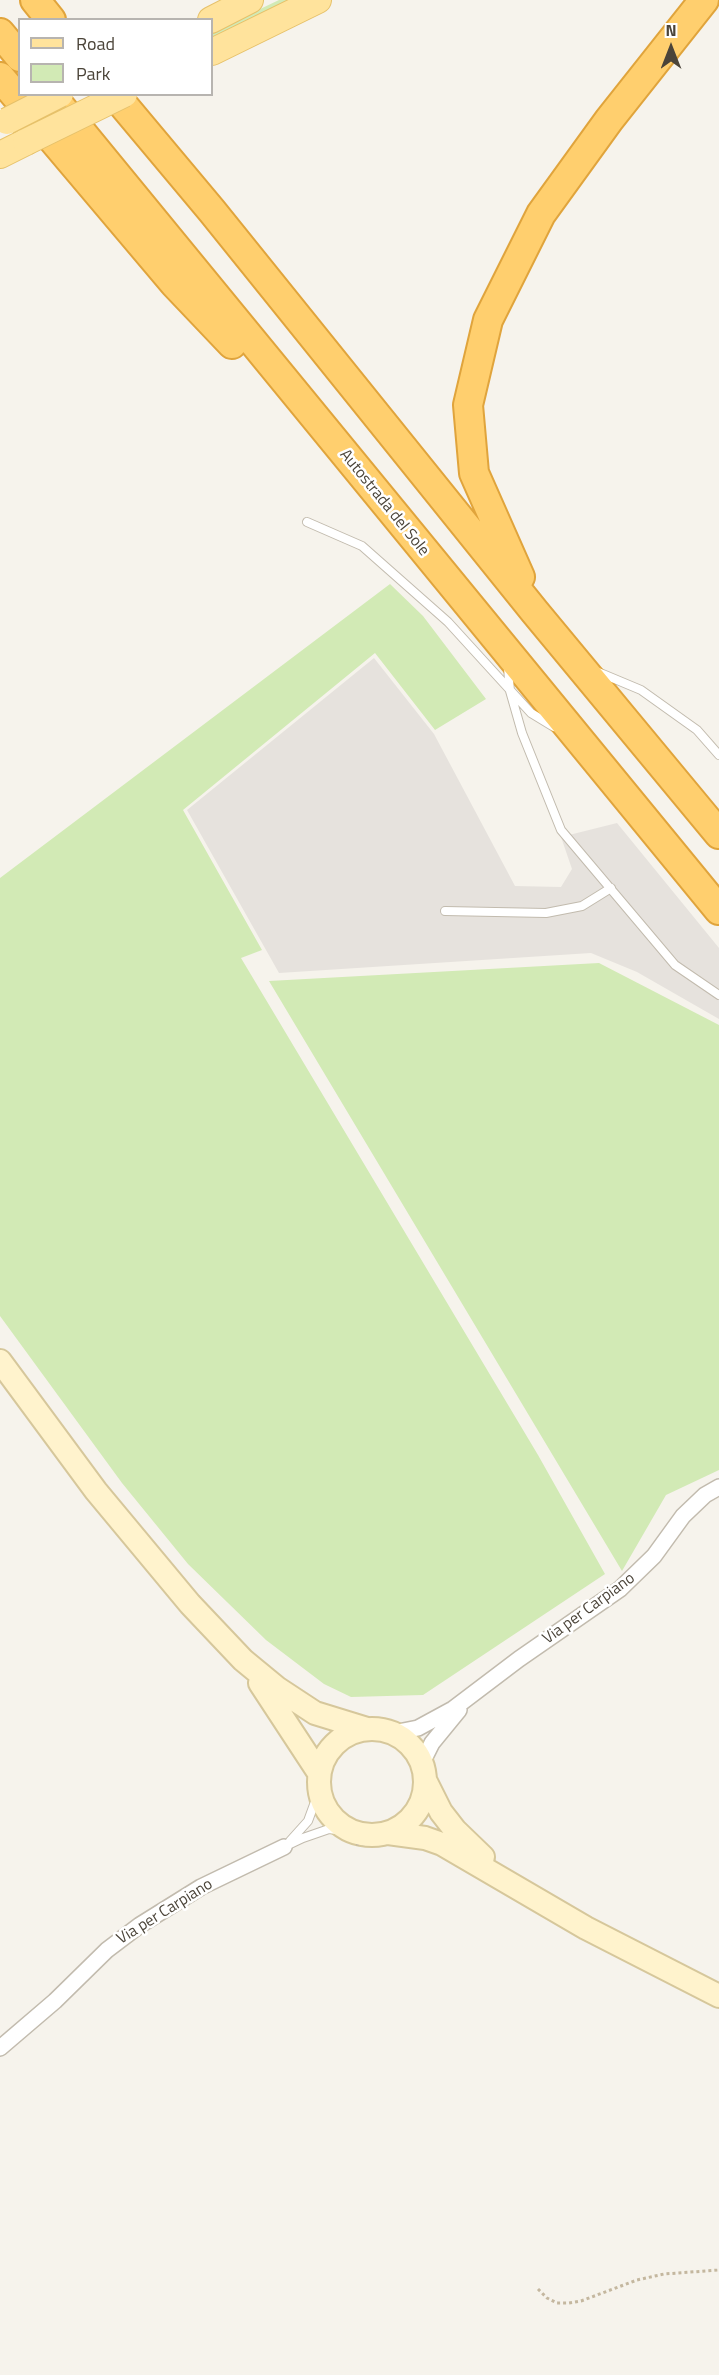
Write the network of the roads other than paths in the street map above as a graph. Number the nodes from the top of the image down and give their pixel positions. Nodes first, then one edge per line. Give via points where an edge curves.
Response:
1 (35, 0) edge
2 (60, 0) edge
3 (250, 0) edge
4 (318, 0) edge
5 (704, 0) edge
6 (49, 18) edge
7 (69, 18) edge
8 (213, 19) edge
9 (0, 33) edge
10 (213, 52) edge
11 (18, 55) edge
12 (0, 78) edge
13 (52, 96) edge
14 (56, 96) edge
15 (116, 96) edge
16 (120, 96) edge
17 (125, 96) edge
18 (3, 123) edge
19 (0, 156) edge
20 (212, 212) junction
21 (307, 522) dead end
22 (402, 525) junction
23 (535, 612) junction
24 (507, 651) junction
25 (579, 664) junction
26 (510, 691) junction
27 (586, 747) junction
28 (719, 755) edge
29 (719, 834) edge
30 (610, 888) junction
31 (719, 910) edge
32 (445, 911) dead end
33 (719, 995) edge
34 (0, 1360) edge
35 (719, 1486) edge
36 (243, 1660) junction
37 (473, 1695) junction
38 (368, 1729) junction
39 (393, 1733) junction
40 (424, 1772) junction
41 (319, 1782) junction
42 (352, 1837) junction
43 (382, 1838) junction
44 (284, 1847) junction
45 (526, 1893) junction
46 (719, 1996) edge
47 (3, 2047) edge

1 - 6 highway
2 - 7 highway
3 - 8 main road
4 - 10 main road
5 - 23 highway via 541,214 488,320 468,405 474,473
9 - 11 highway
12 - 22 highway via 174,283
13 - 22 highway, Autostrada del Sole
14 - 18 main road, bridge
15 - 20 highway
16 - 19 main road, bridge
17 - 20 highway
20 - 23 highway
21 - 26 lane via 362,546 448,622
22 - 24 highway, Autostrada del Sole
23 - 25 highway
24 - 26 lane
24 - 27 highway, Autostrada del Sole
25 - 28 lane via 641,690 697,730
25 - 29 highway
26 - 27 lane via 531,713
26 - 30 lane via 522,733 561,830
27 - 31 highway, Autostrada del Sole
30 - 32 lane via 582,906 546,913
30 - 33 lane via 675,965
34 - 36 main road via 96,1491 190,1604
35 - 37 street, Via per Carpiano via 683,1516 629,1582
36 - 38 main road via 315,1713
36 - 41 main road
37 - 39 street, Via per Carpiano via 430,1723
37 - 40 street, Via per Carpiano via 432,1743
38 - 39 main road
38 - 41 main road via 350,1733 336,1743 325,1757
39 - 40 main road via 410,1745
40 - 43 main road via 423,1797 416,1813
40 - 45 main road via 441,1812 455,1830
41 - 42 main road via 325,1808
41 - 44 lane, Via per Carpiano via 308,1821
42 - 43 main road
42 - 44 lane, Via per Carpiano via 329,1830
43 - 45 main road via 425,1838 442,1844
44 - 47 street, Via per Carpiano via 201,1887 140,1925 107,1950
45 - 46 main road via 627,1951

